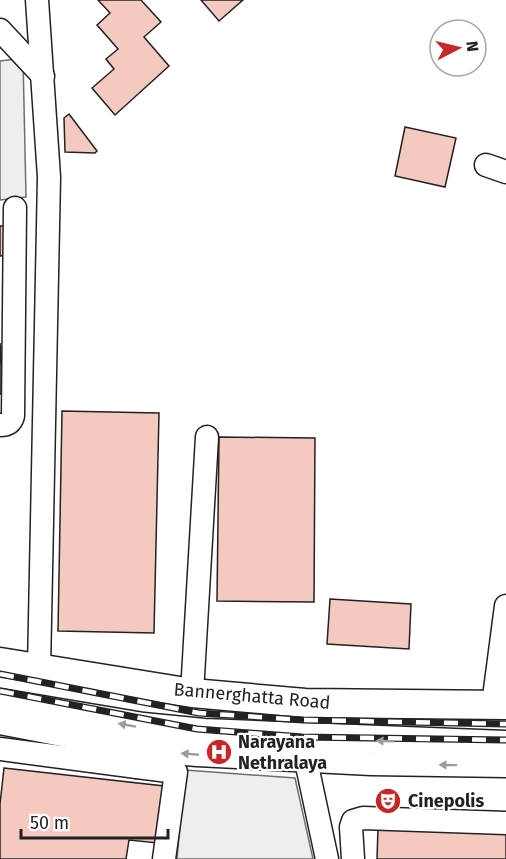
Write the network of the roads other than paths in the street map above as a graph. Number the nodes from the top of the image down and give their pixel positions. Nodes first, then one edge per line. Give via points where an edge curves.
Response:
1 (37, 0) edge
2 (0, 30) edge
3 (43, 75) junction
4 (49, 205) junction
5 (7, 209) edge
6 (45, 369) junction
7 (13, 370) junction
8 (0, 425) edge
9 (207, 436) dead end
10 (506, 606) edge
11 (0, 662) edge
12 (39, 669) junction
13 (192, 693) junction
14 (0, 704) edge
15 (499, 705) edge
16 (0, 723) edge
17 (506, 745) edge
18 (0, 749) edge
19 (306, 749) junction
20 (139, 759) junction
21 (506, 766) edge
22 (506, 823) edge
23 (164, 859) edge
24 (327, 859) edge
25 (353, 859) edge

1 - 3 street
2 - 3 street
3 - 4 street
4 - 5 street
4 - 6 street
5 - 7 street
6 - 7 street
6 - 12 street
7 - 8 street via 12,421
9 - 13 street
10 - 15 street
11 - 12 main road, Bannerghatta Road
12 - 13 main road, Bannerghatta Road
13 - 15 main road, Bannerghatta Road via 305,703
19 -> 14 main road, Bannerghatta Road
16 - 20 street
17 -> 19 main road, Bannerghatta Road
18 - 20 street
19 -> 20 street
21 -> 19 street via 372,764
19 - 24 street
20 - 23 street via 176,772
22 - 25 street via 363,818 353,821 351,827

